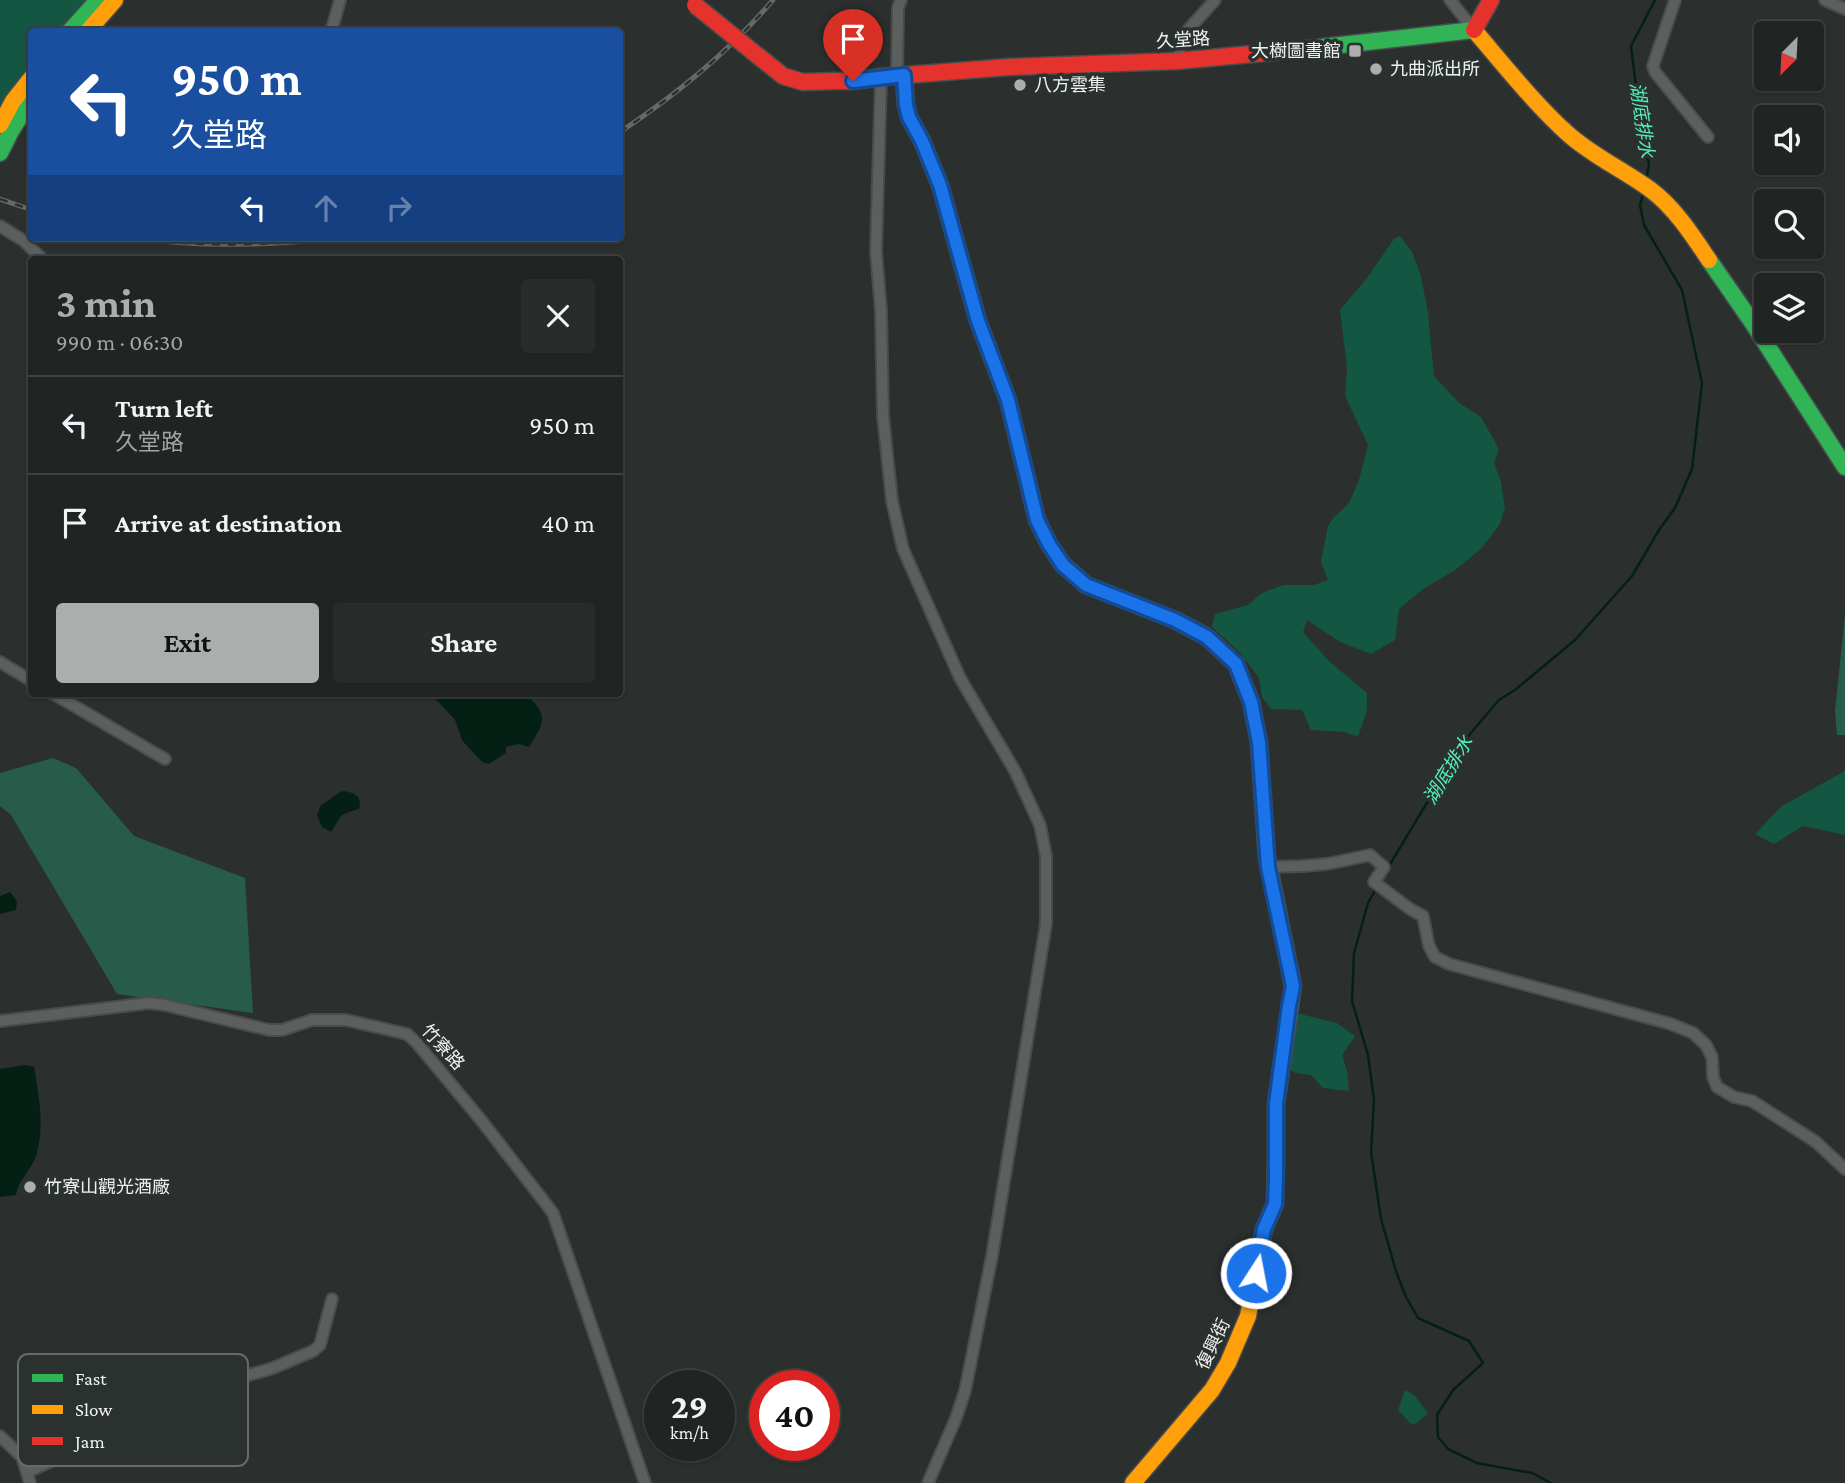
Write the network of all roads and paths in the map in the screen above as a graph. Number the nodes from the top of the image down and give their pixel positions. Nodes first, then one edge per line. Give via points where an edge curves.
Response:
1 (98, 0) edge
2 (115, 0) edge
3 (340, 0) edge
4 (901, 0) edge
5 (1215, 0) edge
6 (1450, 0) edge
7 (1491, 0) edge
8 (1675, 0) edge
9 (1825, 0) edge
10 (694, 2) edge
11 (1845, 9) edge
12 (73, 28) edge
13 (90, 28) edge
14 (332, 28) edge
15 (1474, 30) junction
16 (1177, 61) junction
17 (894, 77) junction
18 (28, 81) edge
19 (28, 104) edge
20 (0, 125) edge
21 (1708, 138) dead end
22 (0, 153) edge
23 (0, 226) edge
24 (39, 256) edge
25 (1845, 467) edge
26 (0, 662) edge
27 (28, 679) edge
28 (59, 697) edge
29 (165, 759) dead end
30 (1268, 867) junction
31 (0, 1021) edge
32 (1845, 1169) edge
33 (332, 1299) dead end
34 (248, 1375) edge
35 (0, 1436) edge
36 (18, 1453) edge
37 (52, 1466) edge
38 (29, 1477) edge
39 (645, 1483) edge
40 (928, 1483) edge
41 (1133, 1483) edge

1 - 12 street
2 - 13 street
3 - 14 street
4 - 17 street, 復興街
5 - 16 street via 1188,30
6 - 15 street
7 - 15 street
8 - 21 street via 1653,66
9 - 11 street
10 - 17 street, 久堂路, bridge via 783,76 803,82
15 - 16 street, 久堂路
15 - 25 street via 1568,134 1652,191 1693,236
16 - 17 street, 久堂路
17 - 30 street, 復興街 via 940,185 978,321 1008,400 1037,520 1063,565 1086,585 1175,620 1207,637 1236,664 1251,702 1259,742
17 - 40 street via 876,251 883,416 892,501 903,549 960,678 1015,771 1040,825 1046,856 1046,924 992,1256 965,1391
18 - 20 street
19 - 22 street
23 - 24 street
26 - 27 street
28 - 29 street
30 - 32 street via 1327,864 1370,855 1384,867 1374,882 1423,916 1434,957 1693,1033 1712,1057 1717,1087 1752,1101 1816,1142
30 - 41 street, 復興街 via 1293,986 1276,1104 1275,1204 1264,1229 1248,1316 1228,1363 1212,1390
31 - 39 street, 竹寮路 via 149,1003 269,1030 312,1020 346,1020 407,1034 553,1213
33 - 34 street via 320,1345
35 - 36 street
37 - 38 street

